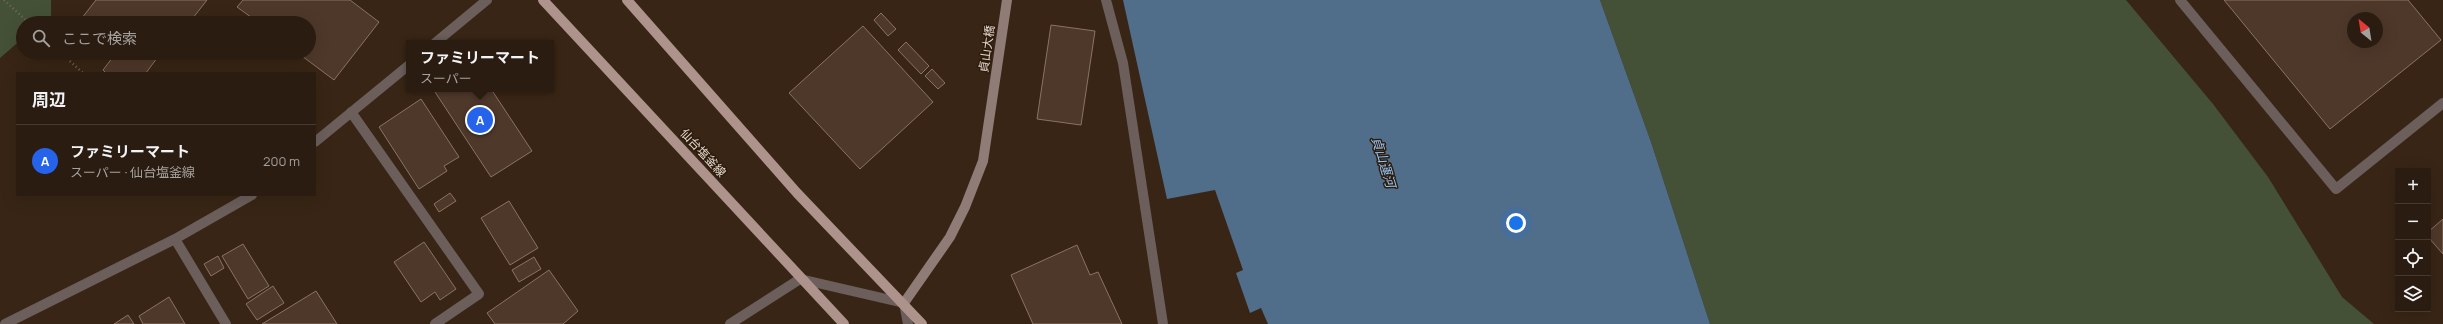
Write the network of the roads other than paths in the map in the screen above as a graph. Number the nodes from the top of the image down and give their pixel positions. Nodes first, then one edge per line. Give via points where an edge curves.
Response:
1 (487, 0) edge
2 (543, 0) edge
3 (627, 0) edge
4 (1007, 0) edge
5 (1106, 0) edge
6 (2180, 0) edge
7 (439, 40) edge
8 (406, 67) edge
9 (2443, 103) edge
10 (352, 112) junction
11 (316, 141) edge
12 (250, 196) edge
13 (175, 239) junction
14 (800, 279) junction
15 (904, 303) junction
16 (5, 324) edge
17 (226, 324) edge
18 (436, 324) edge
19 (730, 324) edge
20 (844, 324) edge
21 (908, 324) edge
22 (922, 324) edge
23 (1162, 324) edge

1 - 7 street
2 - 14 main road, 仙台塩釜線
3 - 15 main road via 796,193
4 - 15 street, 貞山大橋 via 983,161 950,237
5 - 23 street via 1123,63
6 - 9 street via 2336,189
8 - 10 street
10 - 11 street
10 - 18 street via 479,294
12 - 13 street
13 - 16 street
13 - 17 street
14 - 15 street
14 - 19 street
14 - 20 main road, 仙台塩釜線
15 - 21 street
15 - 22 main road

